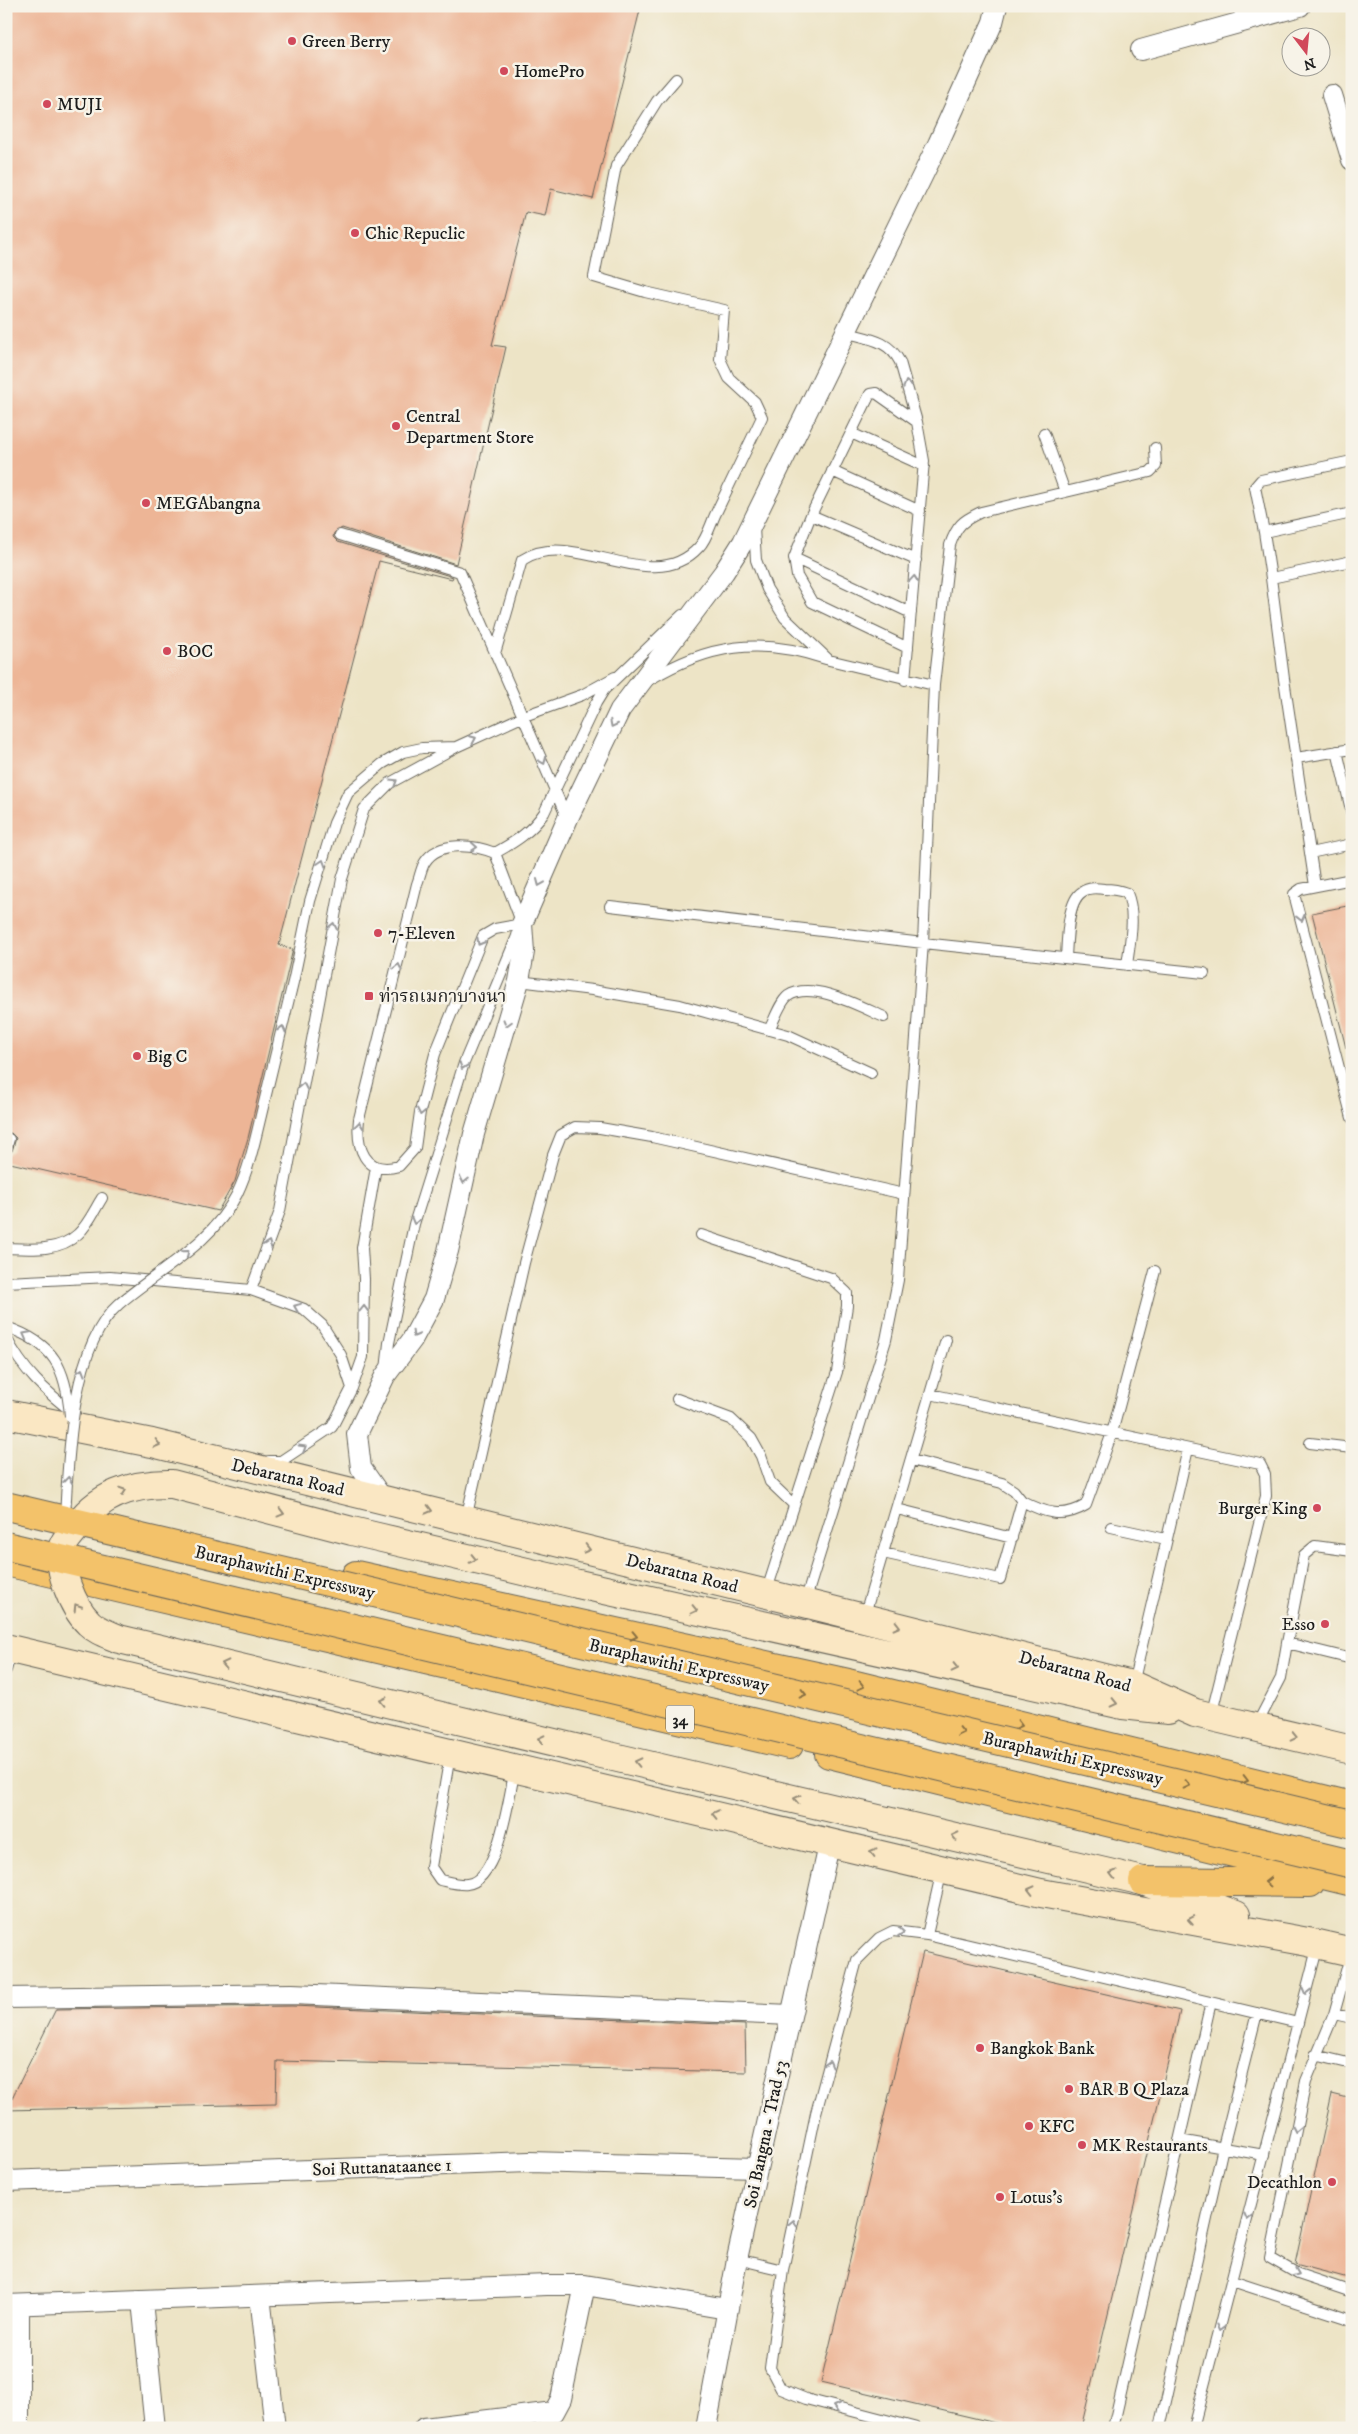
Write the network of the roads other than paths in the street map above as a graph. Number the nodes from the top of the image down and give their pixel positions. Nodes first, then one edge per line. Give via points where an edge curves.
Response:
1 (997, 6) edge
2 (1300, 6) edge
3 (1240, 14) edge
4 (1141, 50) dead end
5 (676, 79) dead end
6 (1332, 94) dead end
7 (1351, 158) edge
8 (844, 332) junction
9 (917, 422) junction
10 (851, 433) junction
11 (1044, 433) dead end
12 (1155, 448) dead end
13 (1352, 460) edge
14 (924, 466) junction
15 (832, 471) junction
16 (1065, 492) junction
17 (920, 511) junction
18 (1352, 513) edge
19 (811, 515) junction
20 (753, 519) junction
21 (1264, 532) junction
22 (340, 535) dead end
23 (794, 558) junction
24 (916, 560) junction
25 (1352, 561) edge
26 (1271, 578) junction
27 (714, 585) junction
28 (911, 613) junction
29 (908, 648) junction
30 (496, 650) junction
31 (829, 660) junction
32 (615, 677) junction
33 (905, 680) junction
34 (934, 685) junction
35 (633, 690) junction
36 (524, 716) junction
37 (456, 747) junction
38 (1352, 749) edge
39 (1337, 751) junction
40 (1296, 758) junction
41 (555, 790) junction
42 (1352, 814) edge
43 (568, 818) junction
44 (1352, 844) edge
45 (495, 853) junction
46 (1310, 853) junction
47 (1352, 879) edge
48 (1315, 886) junction
49 (610, 906) dead end
50 (522, 924) junction
51 (923, 943) junction
52 (1066, 958) junction
53 (1127, 965) junction
54 (1204, 973) dead end
55 (519, 981) junction
56 (884, 1017) dead end
57 (768, 1030) junction
58 (871, 1073) dead end
59 (1352, 1118) edge
60 (376, 1167) junction
61 (904, 1194) junction
62 (102, 1198) dead end
63 (702, 1235) dead end
64 (6, 1248) edge
65 (1155, 1271) dead end
66 (6, 1282) edge
67 (250, 1290) junction
68 (6, 1327) edge
69 (6, 1337) edge
70 (946, 1340) dead end
71 (385, 1376) junction
72 (352, 1388) junction
73 (930, 1394) junction
74 (677, 1399) dead end
75 (6, 1404) edge
76 (6, 1414) edge
77 (40, 1422) junction
78 (1112, 1433) junction
79 (85, 1434) junction
80 (1310, 1443) dead end
81 (1352, 1448) edge
82 (1188, 1449) junction
83 (911, 1460) junction
84 (223, 1462) junction
85 (6, 1495) edge
86 (382, 1498) junction
87 (1022, 1502) junction
88 (794, 1505) junction
89 (6, 1506) edge
90 (897, 1509) junction
91 (466, 1519) junction
92 (1111, 1527) dead end
93 (1012, 1538) junction
94 (1166, 1539) junction
95 (6, 1546) edge
96 (63, 1546) junction
97 (1352, 1551) edge
98 (883, 1554) junction
99 (6, 1562) edge
100 (765, 1594) junction
101 (804, 1603) junction
102 (864, 1618) junction
103 (1287, 1643) junction
104 (8, 1656) edge
105 (1352, 1659) edge
106 (1132, 1685) junction
107 (1203, 1715) junction
108 (1255, 1727) junction
109 (1352, 1750) edge
110 (450, 1752) junction
111 (516, 1767) junction
112 (1352, 1806) edge
113 (1352, 1824) edge
114 (830, 1841) junction
115 (1352, 1864) edge
116 (942, 1869) junction
117 (1143, 1881) junction
118 (1352, 1883) edge
119 (927, 1935) junction
120 (1313, 1943) junction
121 (1351, 1952) edge
122 (6, 1998) edge
123 (1211, 2002) junction
124 (1257, 2013) junction
125 (1334, 2014) junction
126 (791, 2015) junction
127 (1352, 2018) edge
128 (1298, 2023) junction
129 (1315, 2055) junction
130 (1352, 2064) edge
131 (1179, 2140) junction
132 (1223, 2147) junction
133 (1264, 2154) junction
134 (757, 2168) junction
135 (6, 2181) edge
136 (737, 2259) junction
137 (783, 2270) junction
138 (1232, 2281) junction
139 (585, 2285) junction
140 (1352, 2292) edge
141 (260, 2296) junction
142 (142, 2301) junction
143 (13, 2306) edge
144 (727, 2309) junction
145 (1352, 2320) edge
146 (15, 2426) edge
147 (156, 2428) edge
148 (275, 2428) edge
149 (424, 2428) edge
150 (706, 2428) edge
151 (917, 2428) edge
152 (1113, 2428) edge
153 (1160, 2428) edge
154 (1193, 2428) edge

1 - 8 street via 993,22 938,144
2 - 3 street
3 - 4 street
5 - 30 lane via 657,101 616,166 594,277 724,310 720,359 729,378 755,402 762,417 700,546 671,565 651,567 571,553 532,553 522,560
6 - 7 street
9 -> 8 lane via 895,353 887,344
8 - 20 street
9 - 10 lane via 876,393 870,394
9 - 14 lane
10 - 14 lane
10 - 15 lane
11 - 16 lane
12 - 16 lane via 1156,466 1150,472
13 - 21 lane via 1261,480 1256,484
14 - 17 lane
15 - 17 lane
15 - 19 lane
16 - 34 lane via 981,512 966,519 955,530 950,545
17 - 24 lane
18 - 21 lane
19 - 23 lane
19 - 24 lane
20 - 27 street
20 - 31 lane via 756,560 767,589 785,618
21 - 26 lane
22 - 30 lane via 460,572
23 - 28 lane
23 - 29 lane via 797,576 812,602
28 -> 24 lane
25 - 26 lane
26 - 40 lane
27 - 32 lane
27 - 35 street
28 - 29 lane
29 - 33 lane
30 - 36 lane
31 - 33 lane
31 - 35 lane via 773,648 733,646 671,666
32 - 36 lane via 582,695
32 - 41 lane via 596,703
33 - 34 lane
34 - 51 lane
35 -> 43 street via 610,728
37 -> 36 lane
36 -> 41 lane
67 -> 37 lane via 280,1211 342,879 364,809 390,783
79 -> 37 lane, bridge via 79,1378 86,1354 98,1331 117,1306 219,1222 237,1193 251,1156 310,901 334,823 348,793 382,764 403,752
38 - 39 lane
39 - 40 lane
39 - 42 lane
40 - 46 lane
41 - 43 lane
41 - 45 lane via 537,824 517,841
43 -> 50 street
44 - 46 lane
45 - 50 lane
60 -> 45 lane via 365,1158 360,1148 359,1119 426,861 441,850 456,846 481,847
46 - 48 lane
47 - 48 lane
48 -> 59 lane via 1301,888 1294,894
49 - 51 lane
50 - 55 street via 524,952
50 -> 60 lane via 495,929 483,936 435,1054 414,1148 399,1166
50 -> 71 lane via 464,1062 414,1224
51 - 52 lane
51 - 61 lane
52 - 53 lane
52 - 53 lane via 1070,916 1077,897 1092,888 1119,890 1127,893 1130,899
53 - 54 lane
55 - 57 lane via 680,1004
55 -> 71 street via 474,1134 434,1299 412,1340
56 - 57 lane via 831,995 796,992 786,997
57 - 58 lane via 788,1035
72 -> 60 lane via 363,1357 362,1248
61 - 91 lane via 600,1128 575,1127 561,1135 524,1263
61 - 101 lane via 898,1280 886,1340
62 - 64 lane via 79,1234 63,1243 48,1248
63 - 88 lane via 831,1278 846,1293 837,1372
65 - 78 lane
66 - 67 lane via 110,1277
72 -> 67 lane via 340,1354 322,1325 304,1309
79 -> 68 lane, bridge via 63,1372 44,1347 26,1334
69 - 79 lane via 27,1372
70 - 73 lane
71 - 86 street via 357,1434 361,1468
84 -> 72 lane via 281,1461 332,1427
73 - 78 lane
73 - 83 lane
74 - 88 lane via 731,1419 751,1438 770,1482
75 - 77 main road
76 - 77 main road, Debaratna Road
77 - 79 main road, Debaratna Road
78 - 82 lane
78 - 87 lane via 1086,1505 1063,1515 1044,1512
79 -> 84 main road, Debaratna Road
96 -> 79 lane, bridge
80 - 81 lane
82 - 94 lane
82 - 107 lane via 1260,1464 1266,1485 1266,1496
83 - 87 lane via 1002,1483
83 - 90 lane
84 - 86 main road, Debaratna Road
85 -> 112 highway via 312,1566 848,1683
86 -> 91 main road, Debaratna Road
87 - 93 lane
88 - 100 lane
89 -> 113 highway, Buraphawithi Expressway, bridge
90 - 93 lane
90 - 98 lane
91 -> 100 main road, Debaratna Road
92 - 94 lane
93 - 98 lane via 1000,1579
94 - 106 lane
95 - 115 highway, bridge
96 -> 107 main road, bridge via 80,1521 102,1500 135,1487 153,1483 172,1484 352,1531 578,1584 1123,1705
117 -> 96 main road, bridge via 119,1639 101,1632 78,1610 66,1582
97 - 103 lane via 1315,1546 1304,1555
98 - 102 lane
99 - 118 highway, 34 via 834,1756
100 - 101 main road, Debaratna Road
101 - 102 main road, Debaratna Road
102 -> 106 main road, Debaratna Road
103 - 105 lane
103 - 108 lane via 1281,1678
104 - 110 main road
106 - 107 main road, Debaratna Road
107 - 108 main road, Debaratna Road
108 -> 109 main road, Debaratna Road
110 - 111 main road
110 - 111 lane via 431,1866 440,1880 468,1884 478,1880 489,1868 501,1833
114 -> 111 main road
116 -> 114 main road
114 - 126 street, Soi Bangna - Trad 53
116 - 119 lane
120 -> 116 main road via 1041,1893
118 -> 117 highway
117 - 120 main road
119 - 123 lane
137 -> 119 lane via 816,2114 857,1960 879,1938 893,1931
120 - 121 main road
120 -> 128 lane
121 - 125 lane
122 - 126 street via 292,1994
123 - 124 lane
123 - 131 lane
124 - 128 lane
124 - 132 lane
125 - 127 lane
125 - 129 lane
126 - 134 street, Soi Bangna - Trad 53
128 - 133 lane
129 - 130 lane
129 -> 140 lane via 1306,2081 1270,2258 1298,2274
131 - 132 lane
131 - 152 lane
132 - 133 lane
132 - 153 lane
133 -> 138 lane
134 - 135 street, Soi Ruttanataanee 1 via 530,2162
134 - 136 street, Soi Bangna - Trad 53
136 - 137 lane
136 - 144 street, Soi Bangna - Trad 53
151 -> 137 lane via 806,2399 781,2389 770,2368
138 - 145 lane
138 -> 154 lane
139 - 141 street
139 - 144 street
139 - 149 street via 561,2400 554,2412
141 - 142 street
141 - 148 street
142 - 143 street
142 - 147 street
143 - 146 street
144 - 150 street, Soi Bangna - Trad 53

